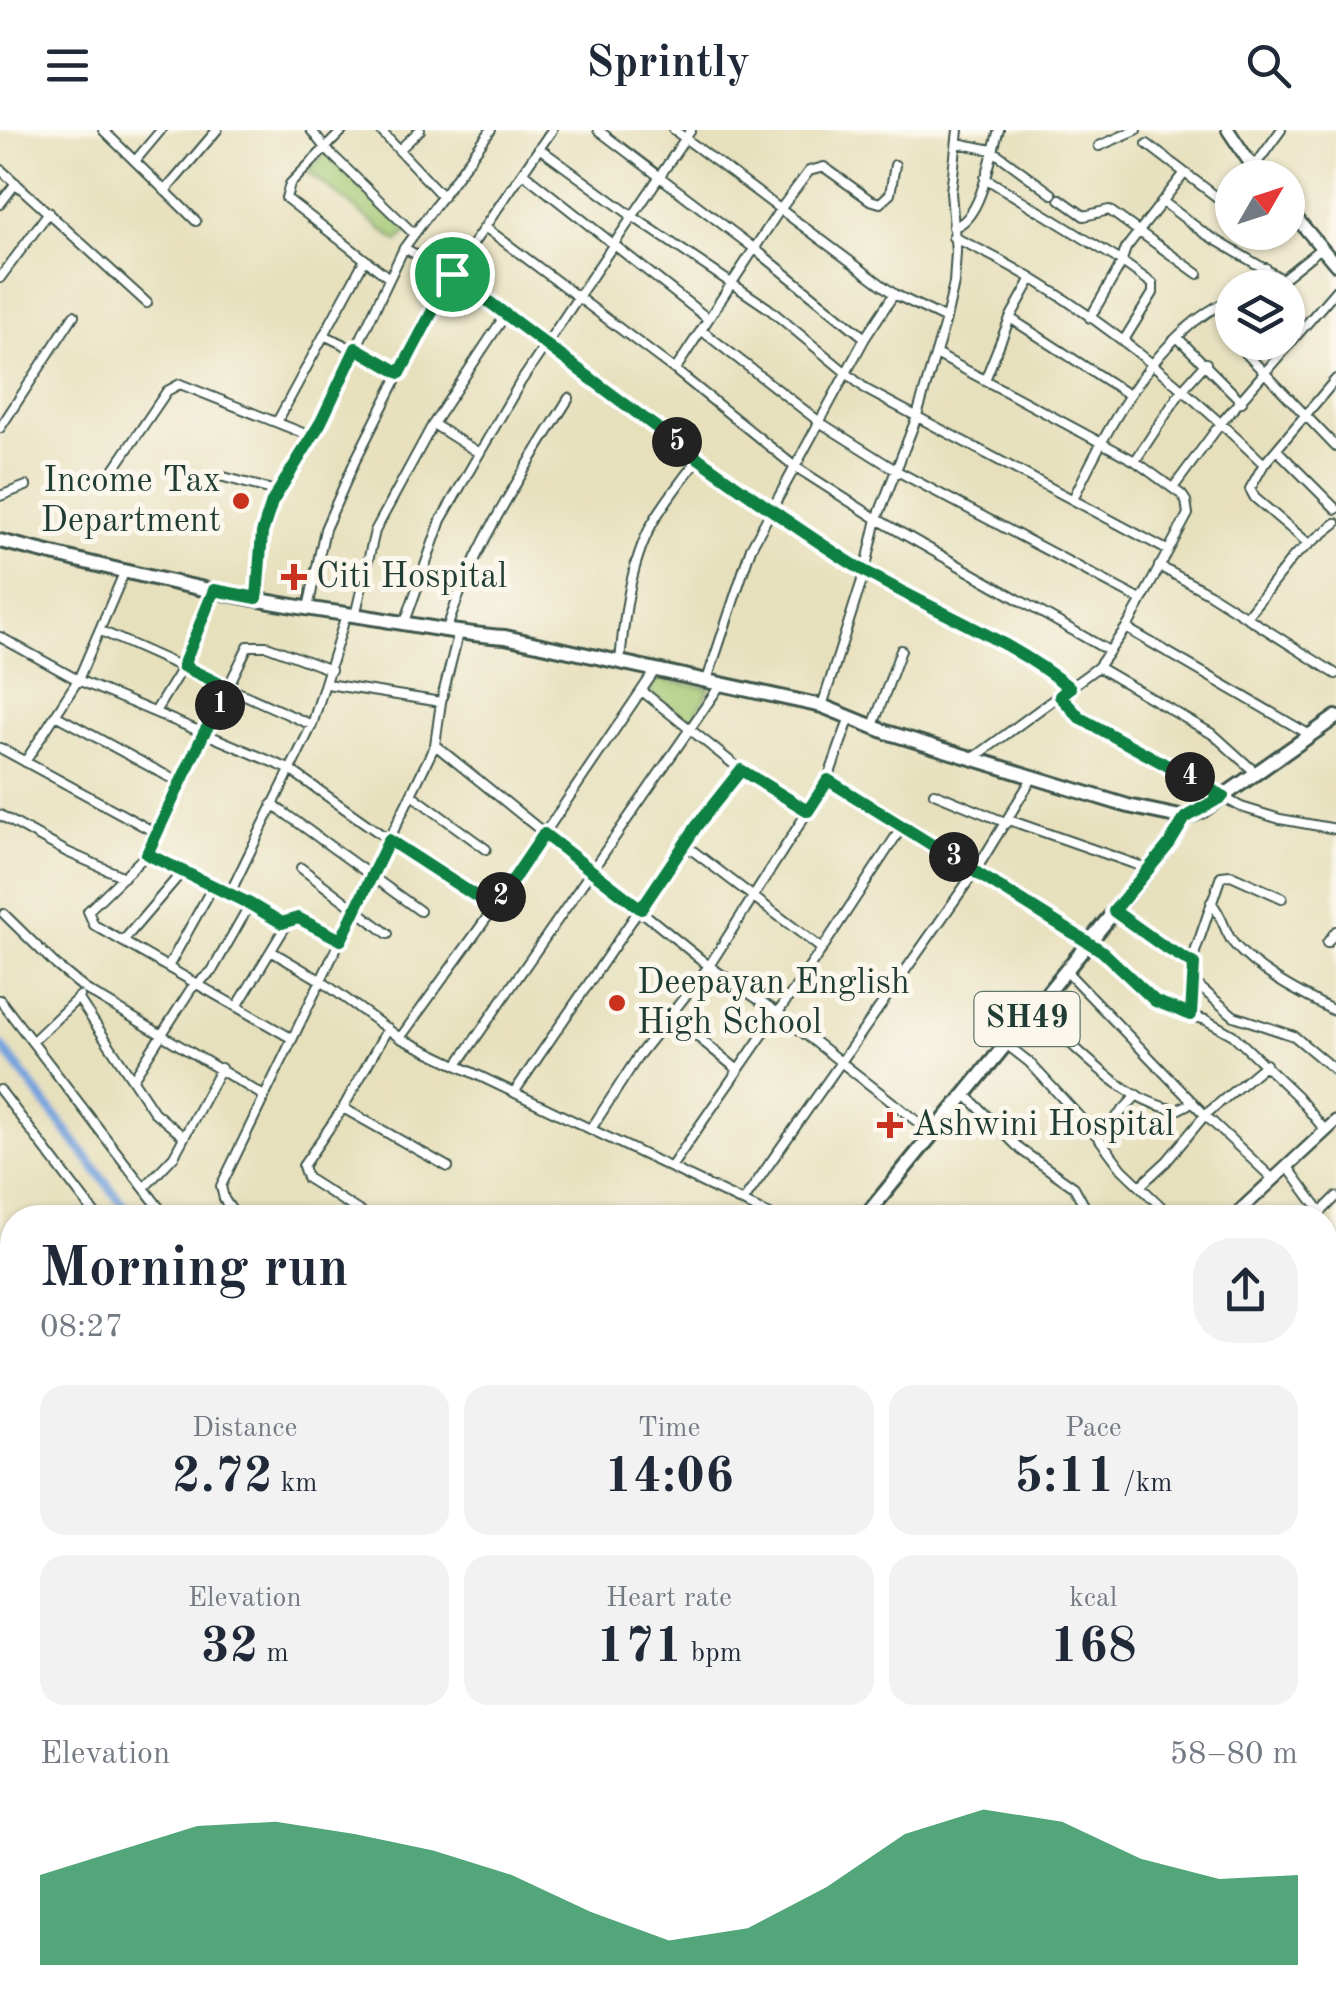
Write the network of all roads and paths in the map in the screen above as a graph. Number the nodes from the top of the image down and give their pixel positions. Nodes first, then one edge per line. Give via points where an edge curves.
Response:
1 (104, 130) edge
2 (161, 130) edge
3 (217, 130) edge
4 (311, 130) edge
5 (343, 130) edge
6 (380, 130) edge
7 (420, 130) edge
8 (491, 130) edge
9 (552, 130) edge
10 (598, 130) edge
11 (674, 130) edge
12 (691, 130) edge
13 (958, 130) edge
14 (999, 130) edge
15 (1136, 130) edge
16 (1228, 130) edge
17 (1281, 130) edge
18 (686, 139) junction
19 (957, 143) junction
20 (1147, 144) dead end
21 (1100, 146) dead end
22 (324, 148) junction
23 (539, 148) junction
24 (399, 150) junction
25 (992, 150) junction
26 (1245, 160) edge
27 (1262, 160) edge
28 (135, 161) junction
29 (895, 165) dead end
30 (0, 169) edge
31 (523, 173) junction
32 (1184, 174) junction
33 (658, 177) junction
34 (985, 178) junction
35 (16, 183) junction
36 (165, 190) junction
37 (1215, 196) edge
38 (444, 198) junction
39 (1162, 201) junction
40 (0, 204) edge
41 (779, 211) junction
42 (49, 212) junction
43 (632, 216) junction
44 (196, 221) dead end
45 (486, 228) junction
46 (1305, 228) edge
47 (1139, 231) junction
48 (953, 232) junction
49 (414, 234) junction
50 (615, 244) junction
51 (404, 248) junction
52 (755, 248) junction
53 (1322, 248) junction
54 (364, 261) junction
55 (1122, 261) junction
56 (1336, 264) edge
57 (1266, 268) joint
58 (1269, 270) edge
59 (1291, 270) edge
60 (452, 274) junction
61 (1198, 274) dead end
62 (0, 278) edge
63 (390, 278) junction
64 (1031, 280) junction
65 (731, 284) junction
66 (1336, 290) edge
67 (894, 294) junction
68 (577, 298) junction
69 (147, 303) dead end
70 (1215, 308) edge
71 (506, 314) junction
72 (74, 315) dead end
73 (708, 318) junction
74 (1010, 318) junction
75 (1090, 318) junction
76 (946, 319) junction
77 (702, 330) junction
78 (324, 335) junction
79 (1177, 337) junction
80 (865, 338) junction
81 (1124, 340) junction
82 (546, 344) junction
83 (356, 348) junction
84 (936, 354) junction
85 (1253, 360) edge
86 (1206, 362) junction
87 (1154, 364) junction
88 (675, 370) junction
89 (846, 372) junction
90 (1266, 372) junction
91 (400, 373) junction
92 (1336, 379) edge
93 (985, 380) junction
94 (1182, 390) junction
95 (1128, 395) junction
96 (569, 398) dead end
97 (1242, 402) junction
98 (1305, 416) junction
99 (916, 418) junction
100 (277, 422) junction
101 (821, 423) junction
102 (1221, 423) junction
103 (433, 424) junction
104 (0, 428) edge
105 (312, 437) junction
106 (1101, 440) junction
107 (1336, 447) edge
108 (1277, 450) junction
109 (480, 453) junction
110 (698, 460) junction
111 (1134, 461) junction
112 (1264, 464) junction
113 (794, 466) junction
114 (114, 470) dead end
115 (897, 470) junction
116 (220, 476) dead end
117 (26, 486) dead end
118 (1174, 488) junction
119 (276, 491) junction
120 (0, 496) edge
121 (1073, 499) junction
122 (770, 508) junction
123 (1336, 509) edge
124 (878, 519) junction
125 (1336, 523) edge
126 (0, 541) edge
127 (1309, 544) junction
128 (1167, 550) junction
129 (1159, 566) junction
130 (865, 571) junction
131 (124, 573) junction
132 (420, 574) junction
133 (460, 589) junction
134 (214, 590) junction
135 (257, 598) junction
136 (1141, 600) junction
137 (308, 608) junction
138 (350, 615) junction
139 (1246, 618) junction
140 (404, 626) junction
141 (1126, 628) junction
142 (101, 631) junction
143 (452, 633) junction
144 (0, 637) edge
145 (900, 650) dead end
146 (1110, 651) junction
147 (620, 662) junction
148 (183, 666) junction
149 (1098, 667) junction
150 (656, 669) junction
151 (331, 670) junction
152 (1336, 674) edge
153 (78, 680) junction
154 (714, 682) junction
155 (327, 684) junction
156 (1070, 688) junction
157 (230, 689) junction
158 (642, 691) junction
159 (1060, 696) junction
160 (441, 702) junction
161 (822, 706) junction
162 (155, 712) junction
163 (57, 716) junction
164 (850, 717) junction
165 (1334, 722) edge
166 (312, 725) junction
167 (873, 726) junction
168 (692, 731) junction
169 (204, 733) junction
170 (1310, 735) junction
171 (435, 746) junction
172 (0, 748) edge
173 (975, 757) junction
174 (25, 762) junction
175 (289, 769) junction
176 (741, 770) junction
177 (1256, 774) junction
178 (1033, 777) junction
179 (828, 780) junction
180 (180, 784) junction
181 (934, 793) dead end
182 (412, 795) junction
183 (1223, 796) junction
184 (272, 804) junction
185 (808, 811) junction
186 (0, 816) edge
187 (1185, 818) junction
188 (1008, 822) junction
189 (902, 827) junction
190 (1336, 828) edge
191 (158, 834) junction
192 (544, 834) junction
193 (389, 840) junction
194 (684, 844) junction
195 (486, 848) dead end
196 (147, 854) junction
197 (301, 868) dead end
198 (976, 870) junction
199 (1149, 870) junction
200 (182, 872) junction
201 (591, 872) junction
202 (124, 877) junction
203 (372, 877) junction
204 (212, 888) junction
205 (230, 895) junction
206 (754, 897) junction
207 (1282, 898) dead end
208 (1211, 902) junction
209 (250, 904) junction
210 (494, 908) junction
211 (641, 909) junction
212 (355, 910) junction
213 (420, 910) dead end
214 (1114, 911) junction
215 (4, 914) dead end
216 (287, 924) junction
217 (1336, 931) edge
218 (388, 934) dead end
219 (341, 940) junction
220 (123, 941) junction
221 (1089, 942) junction
222 (1327, 942) dead end
223 (822, 949) junction
224 (270, 952) junction
225 (1194, 964) junction
226 (709, 966) junction
227 (168, 967) junction
228 (1066, 970) junction
229 (320, 980) junction
230 (1195, 983) junction
231 (196, 984) junction
232 (85, 989) junction
233 (78, 998) junction
234 (0, 1000) edge
235 (238, 1005) junction
236 (1034, 1010) junction
237 (1336, 1012) edge
238 (672, 1014) junction
239 (778, 1014) junction
240 (1191, 1015) junction
241 (388, 1028) junction
242 (162, 1032) junction
243 (291, 1038) junction
244 (400, 1038) junction
245 (32, 1042) junction
246 (1006, 1044) junction
247 (843, 1063) junction
248 (1266, 1064) junction
249 (457, 1065) junction
250 (220, 1068) junction
251 (738, 1070) junction
252 (1336, 1071) edge
253 (132, 1079) junction
254 (0, 1090) edge
255 (516, 1091) junction
256 (965, 1094) junction
257 (1137, 1095) junction
258 (264, 1096) junction
259 (1193, 1102) junction
260 (343, 1108) junction
261 (1205, 1115) junction
262 (1336, 1120) edge
263 (591, 1129) junction
264 (1324, 1129) junction
265 (933, 1134) junction
266 (1098, 1136) junction
267 (184, 1137) junction
268 (1287, 1166) junction
269 (671, 1167) junction
270 (448, 1168) dead end
271 (1273, 1179) junction
272 (1142, 1185) junction
273 (144, 1188) junction
274 (744, 1200) junction
275 (88, 1205) edge
276 (157, 1205) edge
277 (229, 1205) edge
278 (351, 1205) edge
279 (753, 1205) edge
280 (875, 1205) edge
281 (1084, 1205) edge
282 (1161, 1205) edge
283 (1246, 1205) edge
284 (1312, 1205) edge

1 - 28 street
2 - 28 street
3 - 36 street
4 - 22 street
5 - 22 street
6 - 24 street
7 - 24 street
8 - 38 street
9 - 23 street
10 - 33 street
11 - 18 street
12 - 18 street
13 - 19 street
14 - 25 street
15 - 21 street
16 - 26 street
17 - 27 street
18 - 33 street
18 - 41 street
19 - 25 street
19 - 48 street
20 - 32 street
22 - 49 street
22 - 54 street via 290,184 286,198
23 - 31 street
23 - 43 street
24 - 38 street
25 - 34 street
25 - 47 street via 1084,216 1109,210
28 - 36 street
29 - 41 street via 883,202 817,166
30 - 35 street
31 - 45 street
31 - 50 street
32 - 37 street
32 - 39 street
33 - 43 street
33 - 52 street
34 - 48 street via 967,220
34 - 55 street
35 - 40 street
35 - 42 street
36 - 44 street
38 - 49 street
39 - 47 street
39 - 57 street
41 - 52 street
41 - 67 street
42 - 62 street
42 - 69 street
43 - 50 street
43 - 65 street
45 - 60 street
45 - 68 street
46 - 53 street
47 - 55 street
47 - 61 street
48 - 64 street
48 - 76 street via 954,282
49 - 51 street
50 - 68 street
50 - 73 street
51 - 60 street
51 - 63 street
52 - 65 street
52 - 80 street
53 - 56 street
53 - 59 street
54 - 63 street
54 - 78 street
55 - 75 street
55 - 81 street via 1154,290
57 - 58 street
60 - 71 street
60 - 91 street
63 - 83 street
64 - 74 street
64 - 75 street
65 - 73 street
65 - 89 street
66 - 90 street
67 - 76 street
67 - 80 street
68 - 82 street
68 - 88 street
70 - 79 street
71 - 82 street
71 - 103 street
72 - 104 street
73 - 77 street
74 - 93 street
74 - 95 street
75 - 81 street
76 - 84 street
77 - 88 street
77 - 101 street
78 - 83 street
78 - 100 street
79 - 86 street
79 - 87 street
80 - 89 street
81 - 87 street
82 - 109 street
82 - 110 street
83 - 91 street
83 - 105 street
84 - 93 street
84 - 99 street
85 - 90 street
86 - 94 street
86 - 97 street
87 - 94 street
87 - 95 street
88 - 113 street
89 - 99 street
89 - 101 street
90 - 97 street
90 - 98 street
91 - 137 street via 325,529
92 - 98 street
93 - 106 street
94 - 102 street
94 - 111 street
95 - 106 street
96 - 133 street
97 - 102 street
98 - 107 street
98 - 108 street
99 - 115 street
99 - 121 street
100 - 105 street
100 - 114 street via 189,386 172,386
101 - 113 street
101 - 115 street
102 - 112 street
102 - 118 street
103 - 109 street
103 - 138 street via 374,531
105 - 119 street
106 - 111 street
106 - 121 street
108 - 112 street
108 - 123 street
109 - 132 street via 441,520
110 - 122 street
110 - 147 street via 648,534 624,620
111 - 118 street
112 - 127 street via 1250,492
113 - 122 street
113 - 124 street
115 - 124 street
115 - 136 street
116 - 119 street
117 - 120 street
118 - 128 street via 1188,514
119 - 135 street via 262,533
121 - 128 street
122 - 130 street
122 - 154 street via 751,548
124 - 130 street
124 - 146 street
125 - 127 street
126 - 131 main road
127 - 139 street
128 - 129 street
129 - 136 street
129 - 139 street
130 - 156 street
130 - 161 street
131 - 134 main road
131 - 142 street
132 - 133 street
132 - 140 street
133 - 143 street
134 - 135 main road
134 - 148 street
135 - 137 main road
136 - 141 street
137 - 138 main road
138 - 140 main road
138 - 151 street
139 - 152 street
140 - 143 main road
141 - 146 street
141 - 170 street
142 - 148 street
142 - 153 street
143 - 147 main road via 505,637
143 - 160 street
144 - 153 street
145 - 167 street
146 - 149 street
147 - 150 main road
148 - 157 street
148 - 162 street
149 - 156 street
149 - 177 street via 1214,735
150 - 154 main road
150 - 158 street
151 - 155 street
151 - 157 street via 267,646 248,646
153 - 162 street
153 - 163 street
154 - 161 main road
154 - 168 street
155 - 160 street
155 - 166 street
156 - 159 street
157 - 166 street
157 - 169 street
158 - 168 street
158 - 192 street
159 - 173 street
159 - 183 street via 1080,718
160 - 171 street
161 - 164 main road
162 - 169 street
163 - 174 street
163 - 180 street
164 - 167 main road
164 - 179 street
165 - 170 main road, SH49
166 - 175 street
167 - 173 main road
168 - 176 street
168 - 201 street
169 - 175 street
169 - 180 street
170 - 177 main road, SH49
171 - 182 street
171 - 192 street
172 - 174 street
173 - 178 main road
174 - 191 street
175 - 184 street
175 - 193 street
176 - 185 street
176 - 194 street
177 - 183 main road, SH49
178 - 187 main road
178 - 188 street
179 - 185 street
179 - 189 street
180 - 191 street
181 - 188 street
182 - 193 street
182 - 195 street
183 - 187 main road, SH49
183 - 190 street via 1260,814
184 - 203 street
184 - 205 street
185 - 206 street
186 - 202 street
187 - 199 main road, SH49
188 - 198 street
188 - 199 street
189 - 198 street
189 - 223 street
191 - 196 street
192 - 201 street
192 - 210 street
193 - 203 street
193 - 210 street
194 - 206 street
194 - 211 street
196 - 200 street
196 - 202 street
197 - 212 street
198 - 221 street
198 - 247 street
199 - 214 main road, SH49
200 - 204 street
200 - 220 street
201 - 211 street
201 - 249 street
202 - 220 street via 88,911 94,924
203 - 212 street
203 - 213 street
204 - 205 street
204 - 227 street
205 - 209 street
206 - 223 street
206 - 226 street
207 - 208 street via 1226,874
208 - 225 street
208 - 237 street via 1240,950
209 - 216 street
209 - 231 street via 212,971
210 - 244 street
211 - 226 street
211 - 255 street
212 - 218 street
212 - 219 street
214 - 221 main road, SH49
214 - 225 street
215 - 232 street
216 - 219 street via 298,918
216 - 224 street
217 - 222 street
219 - 229 street
220 - 227 street
221 - 228 main road, SH49
221 - 240 street via 1155,1001
223 - 239 street
224 - 229 street
224 - 235 street
225 - 230 street
226 - 238 street
226 - 239 street
227 - 231 street
228 - 236 main road, SH49
228 - 259 street
229 - 241 street
229 - 243 street
230 - 240 street
230 - 252 street via 1234,1016 1294,1036
231 - 235 street
231 - 242 street
232 - 233 street
232 - 242 street
233 - 245 street
233 - 253 street
234 - 245 street
235 - 243 street
236 - 246 main road, SH49
236 - 257 street
238 - 251 street
238 - 263 street
239 - 247 street
239 - 251 street
240 - 248 street via 1220,1026
241 - 244 street
241 - 260 street
242 - 250 street
242 - 253 street
243 - 258 street
244 - 249 street
245 - 273 street
246 - 256 main road, SH49
246 - 266 street
247 - 265 street
247 - 274 street
248 - 261 street
248 - 264 street
249 - 255 street
250 - 258 street
250 - 267 street
251 - 269 street
253 - 267 street via 154,1112
254 - 275 street
255 - 263 street
256 - 265 main road, SH49
256 - 281 street via 1022,1150 1074,1187
257 - 259 street via 1177,1110
257 - 266 street
258 - 277 street via 220,1190
259 - 261 street
260 - 270 street
260 - 278 street via 304,1173
261 - 271 street
261 - 272 street
262 - 264 street
263 - 269 street
264 - 268 street
265 - 280 main road, SH49
266 - 272 street
267 - 273 street
268 - 271 street
268 - 284 street
269 - 274 street
271 - 283 street
272 - 282 street
273 - 276 street
274 - 279 street

